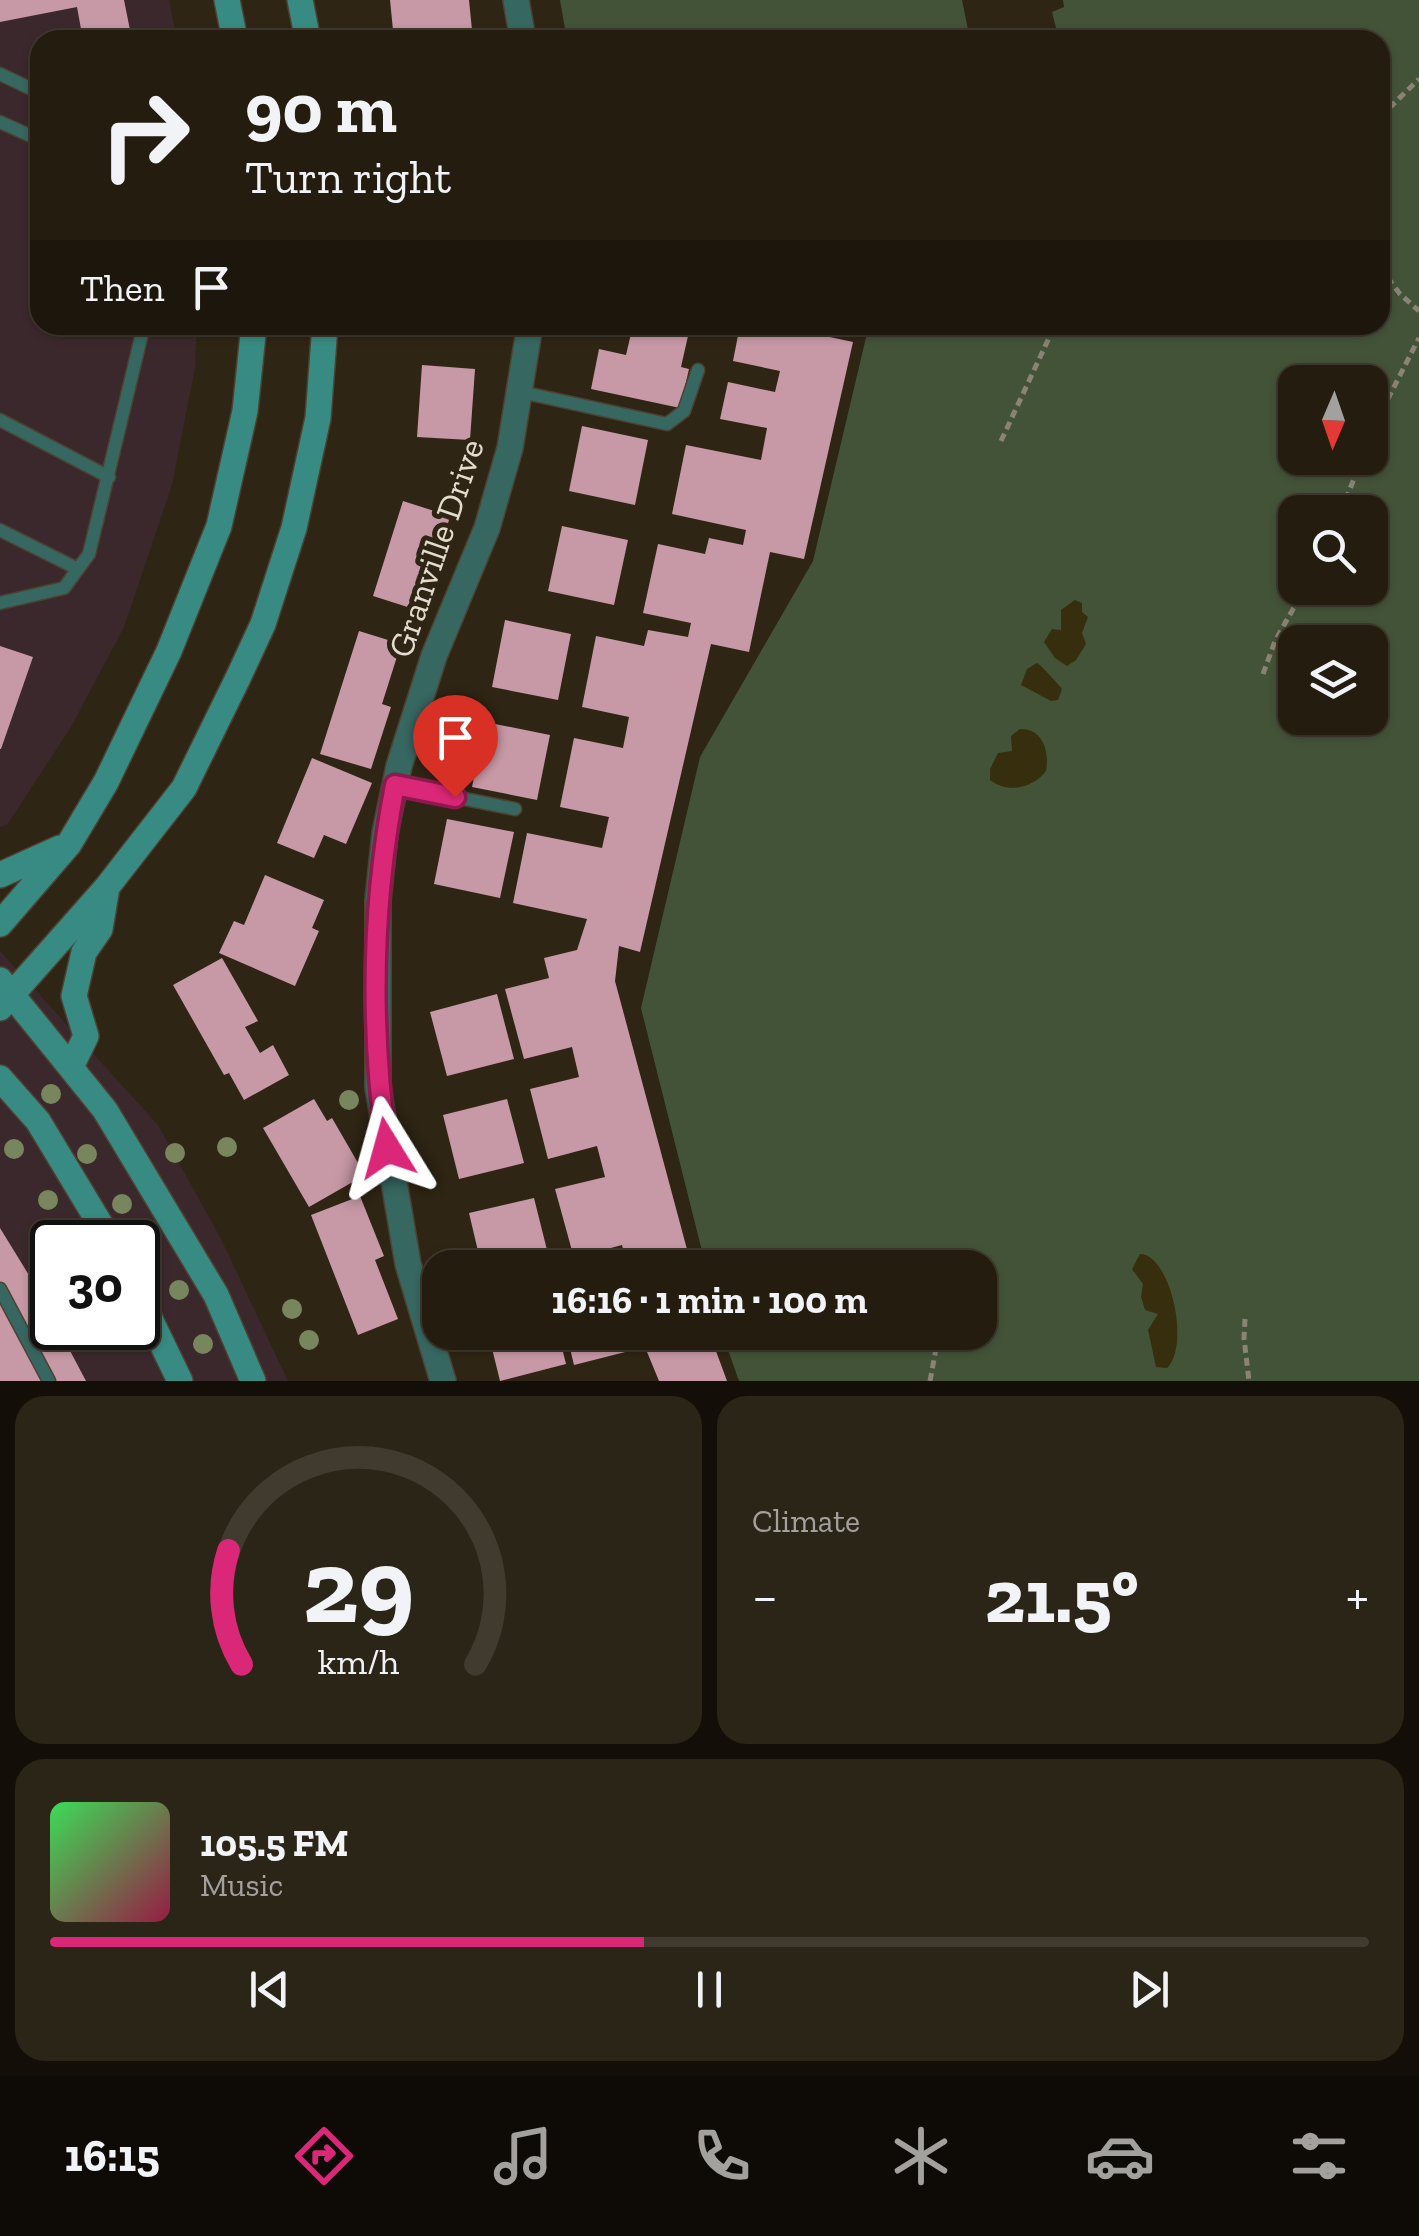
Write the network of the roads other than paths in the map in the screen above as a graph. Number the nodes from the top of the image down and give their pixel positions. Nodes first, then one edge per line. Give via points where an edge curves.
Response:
1 (227, 0) edge
2 (300, 0) edge
3 (516, 0) edge
4 (233, 30) edge
5 (306, 30) edge
6 (521, 30) edge
7 (0, 74) edge
8 (30, 88) edge
9 (0, 122) edge
10 (30, 136) edge
11 (142, 335) edge
12 (253, 335) edge
13 (324, 335) edge
14 (529, 335) edge
15 (698, 370) dead end
16 (521, 392) junction
17 (0, 420) edge
18 (110, 476) junction
19 (0, 530) edge
20 (78, 569) junction
21 (0, 603) edge
22 (395, 785) junction
23 (516, 810) dead end
24 (69, 844) junction
25 (0, 875) edge
26 (108, 886) junction
27 (0, 924) edge
28 (4, 994) edge
29 (71, 1067) junction
30 (0, 1078) edge
31 (98, 1220) edge
32 (0, 1289) edge
33 (160, 1340) edge
34 (49, 1381) edge
35 (180, 1381) edge
36 (253, 1381) edge
37 (443, 1381) edge

1 - 4 main road
2 - 5 main road
3 - 6 street
7 - 8 lane
9 - 10 lane
11 - 18 lane
12 - 24 main road via 245,411 219,526 169,651
13 - 26 main road via 318,418 294,528 263,624 184,788
14 - 16 street, Granville Drive
15 - 16 lane via 684,411 667,424
16 - 22 street, Granville Drive via 487,528 434,656
17 - 18 lane
18 - 20 lane via 89,554
19 - 20 lane
20 - 21 lane via 64,588
22 - 23 lane
22 - 37 street, Granville Drive via 378,900 378,1088 408,1264
24 - 25 main road
24 - 27 main road
26 - 28 main road
26 - 29 main road via 100,929 84,952 74,996 86,1036
28 - 29 main road
29 - 36 main road via 105,1110 216,1295
30 - 31 main road via 38,1121
32 - 34 lane
33 - 35 main road

